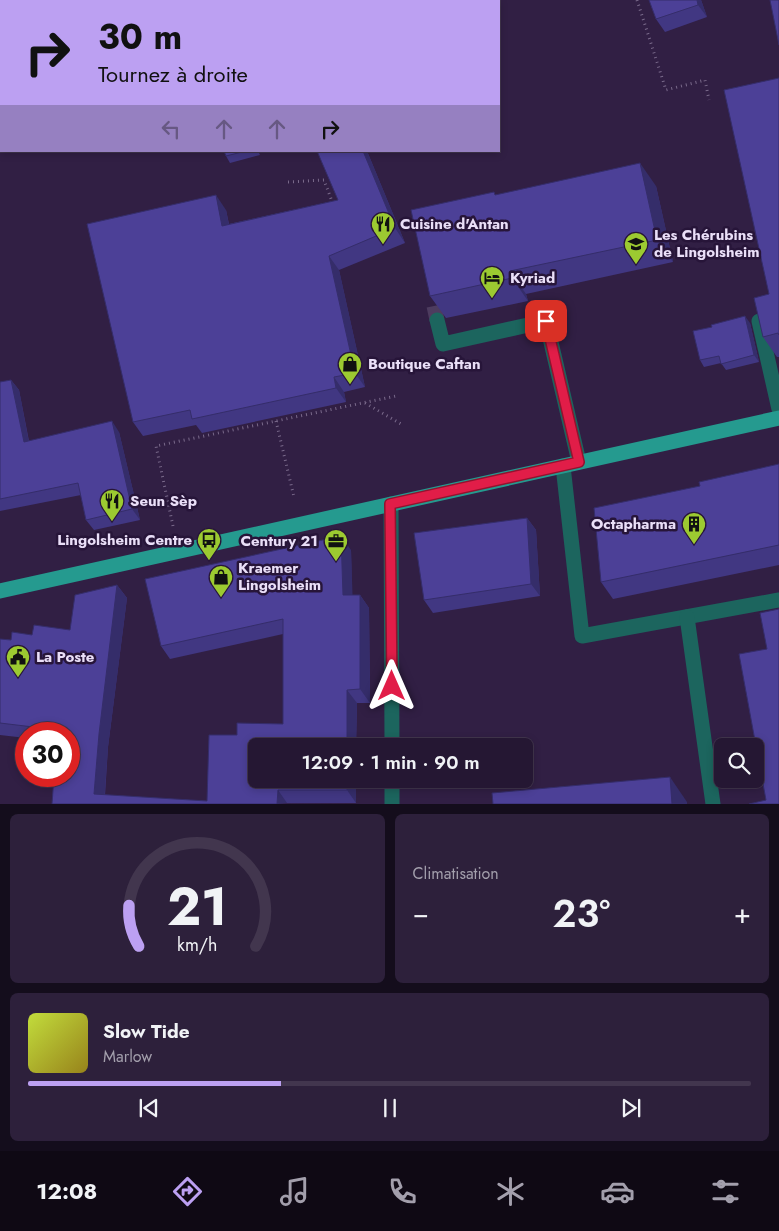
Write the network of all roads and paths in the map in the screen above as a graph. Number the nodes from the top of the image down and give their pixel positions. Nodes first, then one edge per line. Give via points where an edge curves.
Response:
1 (637, 0) edge
2 (709, 100) dead end
3 (288, 182) dead end
4 (335, 211) edge
5 (437, 320) tunnel mouth
6 (759, 321) edge
7 (396, 396) dead end
8 (365, 403) junction
9 (779, 409) edge
10 (779, 418) edge
11 (276, 421) junction
12 (401, 424) dead end
13 (579, 462) junction
14 (563, 466) junction
15 (390, 504) junction
16 (300, 524) junction
17 (179, 552) junction
18 (0, 592) edge
19 (779, 600) edge
20 (687, 617) junction
21 (392, 738) edge
22 (392, 788) edge
23 (392, 804) edge
24 (713, 804) edge

1 - 2 path via 666,90 705,80
3 - 4 path via 324,180
5 - 13 street via 443,344 546,321
6 - 9 street
7 - 8 path
8 - 11 path
8 - 12 path
10 - 13 main road
11 - 16 path
11 - 17 path via 156,446
13 - 14 main road
14 - 15 main road
14 - 20 street via 582,636
15 - 16 main road
15 - 21 street
16 - 17 main road
17 - 18 main road
19 - 20 street
20 - 24 street
22 - 23 street

